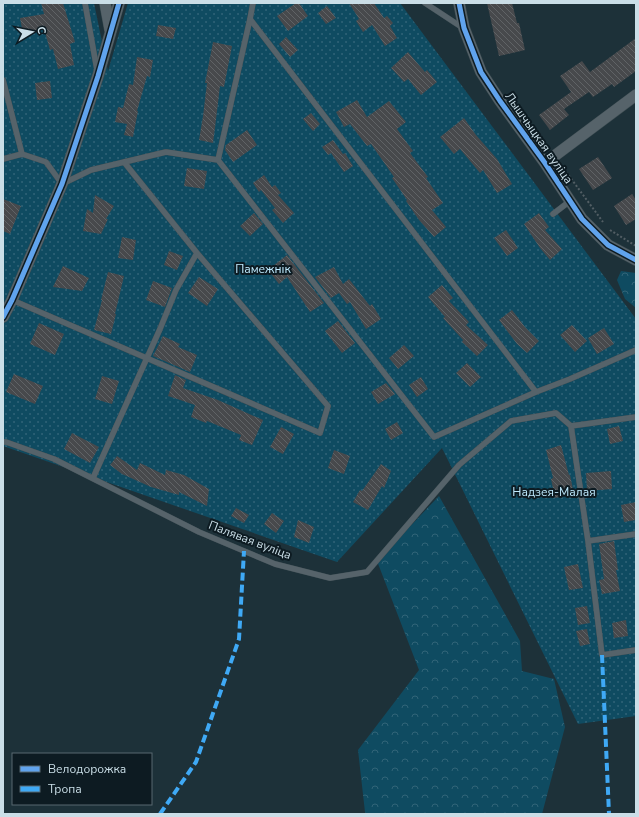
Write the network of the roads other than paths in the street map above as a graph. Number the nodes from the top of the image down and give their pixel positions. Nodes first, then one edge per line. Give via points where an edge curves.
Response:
1 (85, 3) edge
2 (106, 3) edge
3 (119, 3) edge
4 (253, 3) edge
5 (425, 3) edge
6 (459, 3) edge
7 (250, 20) junction
8 (464, 28) junction
9 (110, 35) junction
10 (98, 76) junction
11 (3, 80) edge
12 (636, 95) edge
13 (22, 154) junction
14 (3, 159) edge
15 (218, 160) junction
16 (124, 162) junction
17 (545, 163) junction
18 (62, 184) junction
19 (570, 201) junction
20 (553, 214) dead end
21 (197, 254) junction
22 (636, 260) edge
23 (12, 300) junction
24 (3, 317) edge
25 (636, 350) edge
26 (146, 358) junction
27 (536, 392) junction
28 (636, 417) edge
29 (571, 426) junction
30 (3, 442) edge
31 (93, 478) junction
32 (636, 534) edge
33 (588, 541) junction
34 (636, 650) edge

1 - 10 lane
2 - 9 street
3 - 9 street
4 - 7 lane
5 - 8 lane
6 - 8 street, Лышчыцкая вуліца
7 - 15 lane
7 - 27 lane
8 - 17 street, Лышчыцкая вуліца via 481,72
9 - 10 street
10 - 18 street
11 - 13 lane
12 - 17 street
13 - 14 lane
13 - 18 lane via 46,162
15 - 16 lane via 166,152
15 - 27 lane via 434,436
16 - 18 lane via 91,170
16 - 21 lane
17 - 19 street, Лышчыцкая вуліца
18 - 23 street
19 - 20 lane
19 - 22 street, Лышчыцкая вуліца via 582,219 608,245
21 - 26 lane via 176,290
21 - 26 lane via 328,406 320,433
23 - 24 street
23 - 26 lane
25 - 27 lane
26 - 31 lane
28 - 29 lane
29 - 31 lane, Палявая вуліца via 556,413 512,421 459,465 367,572 330,578 275,564 199,532
29 - 33 lane
30 - 31 lane, Палявая вуліца via 54,459
32 - 33 lane
33 - 34 lane via 602,655

